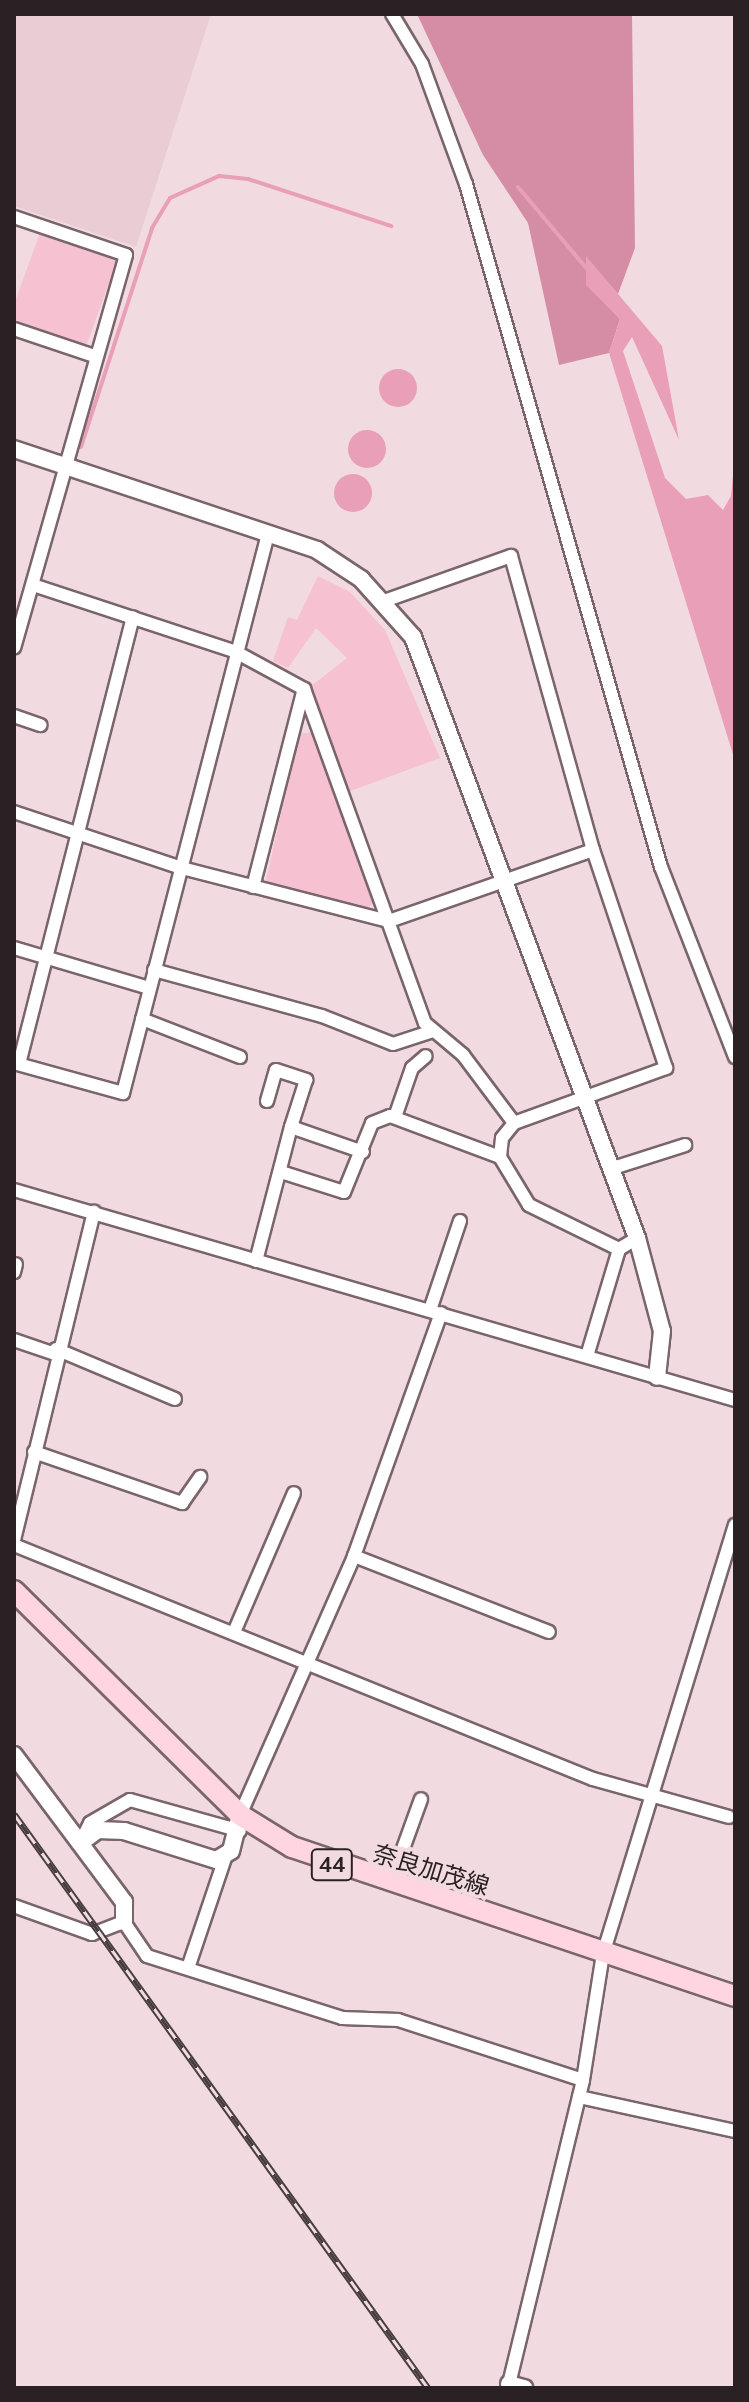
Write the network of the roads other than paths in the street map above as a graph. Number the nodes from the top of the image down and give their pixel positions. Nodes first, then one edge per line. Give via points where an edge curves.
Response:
1 (392, 14) edge
2 (14, 217) edge
3 (14, 329) edge
4 (94, 356) junction
5 (14, 449) edge
6 (61, 466) junction
7 (268, 534) junction
8 (33, 585) junction
9 (384, 601) junction
10 (133, 617) junction
11 (14, 647) edge
12 (234, 651) junction
13 (304, 689) junction
14 (14, 716) edge
15 (40, 725) dead end
16 (14, 812) edge
17 (79, 833) junction
18 (593, 850) junction
19 (178, 867) junction
20 (507, 881) junction
21 (253, 887) junction
22 (389, 921) junction
23 (14, 948) edge
24 (45, 957) junction
25 (154, 970) junction
26 (149, 988) junction
27 (142, 1019) junction
28 (433, 1031) junction
29 (426, 1056) dead end
30 (240, 1057) dead end
31 (735, 1057) edge
32 (16, 1063) edge
33 (585, 1098) junction
34 (267, 1101) dead end
35 (395, 1117) junction
36 (514, 1123) junction
37 (291, 1127) junction
38 (685, 1145) dead end
39 (363, 1152) junction
40 (500, 1157) junction
41 (610, 1169) junction
42 (281, 1172) junction
43 (14, 1190) edge
44 (94, 1212) junction
45 (460, 1221) dead end
46 (637, 1238) junction
47 (619, 1249) junction
48 (256, 1261) junction
49 (436, 1312) junction
50 (14, 1340) edge
51 (56, 1352) junction
52 (587, 1356) junction
53 (657, 1377) junction
54 (175, 1399) dead end
55 (735, 1400) edge
56 (34, 1452) junction
57 (200, 1477) dead end
58 (294, 1493) dead end
59 (735, 1525) edge
60 (14, 1542) edge
61 (354, 1556) junction
62 (14, 1591) edge
63 (235, 1630) junction
64 (549, 1632) dead end
65 (311, 1661) junction
66 (14, 1755) edge
67 (652, 1795) junction
68 (421, 1799) dead end
69 (729, 1817) dead end
70 (240, 1823) junction
71 (80, 1843) junction
72 (225, 1858) junction
73 (391, 1882) junction
74 (14, 1906) edge
75 (124, 1922) junction
76 (603, 1954) junction
77 (188, 1968) junction
78 (735, 1996) edge
79 (583, 2080) junction
80 (579, 2097) junction
81 (735, 2131) edge
82 (514, 2387) edge

1 - 31 street via 422,64 466,184 661,867
2 - 4 street via 126,255
3 - 4 street
4 - 6 street
5 - 6 street
6 - 7 street
6 - 8 street
7 - 9 street via 317,550
7 - 12 street
8 - 10 street
8 - 11 street
9 - 18 street via 511,556
9 - 20 street via 413,637 439,693
10 - 12 street
10 - 17 street
12 - 13 street
12 - 19 street
13 - 21 street
13 - 22 street
14 - 15 street
16 - 17 street
17 - 19 street
17 - 24 street
18 - 20 street
18 - 33 street via 666,1068
19 - 21 street
19 - 25 street
20 - 22 street
20 - 33 street
21 - 22 street
22 - 28 street
23 - 24 street
24 - 26 street
24 - 32 street
25 - 26 street
25 - 28 street via 322,1016 393,1044
26 - 27 street
27 - 30 street
27 - 32 street via 123,1093
28 - 36 street via 463,1055
29 - 35 street via 412,1068
33 - 36 street
33 - 41 street
34 - 37 street via 276,1070 306,1080
35 - 39 street via 372,1123
35 - 40 street
36 - 40 street via 502,1138
37 - 39 street
37 - 42 street
38 - 41 street
39 - 42 street via 344,1192
40 - 47 street via 529,1205
41 - 46 street
42 - 48 street
43 - 44 street
44 - 48 street
44 - 51 street
45 - 49 street
46 - 47 street
46 - 53 street via 662,1331
47 - 52 street
48 - 49 street
49 - 52 street
49 - 61 street
50 - 51 street
51 - 54 street
51 - 56 street
52 - 53 street
53 - 55 street
56 - 57 street via 182,1503
56 - 60 street
58 - 63 street
59 - 67 street
60 - 63 street
61 - 64 street
61 - 65 street
62 - 70 main road, 奈良加茂線 / 44
63 - 65 street
65 - 67 street via 593,1779
65 - 70 street
66 - 71 street
67 - 69 street
67 - 76 street
68 - 73 street
70 - 71 street via 130,1800 90,1823
70 - 72 street
70 - 73 main road, 奈良加茂線 / 44
71 - 72 street via 98,1830 124,1831
71 - 75 street via 124,1902
72 - 77 street
73 - 76 main road, 奈良加茂線 / 44
74 - 75 street via 92,1934
75 - 77 street via 147,1956
76 - 78 main road, 奈良加茂線 / 44
76 - 79 street
77 - 79 street via 342,2018 398,2020
79 - 80 street
80 - 81 street
80 - 82 street

